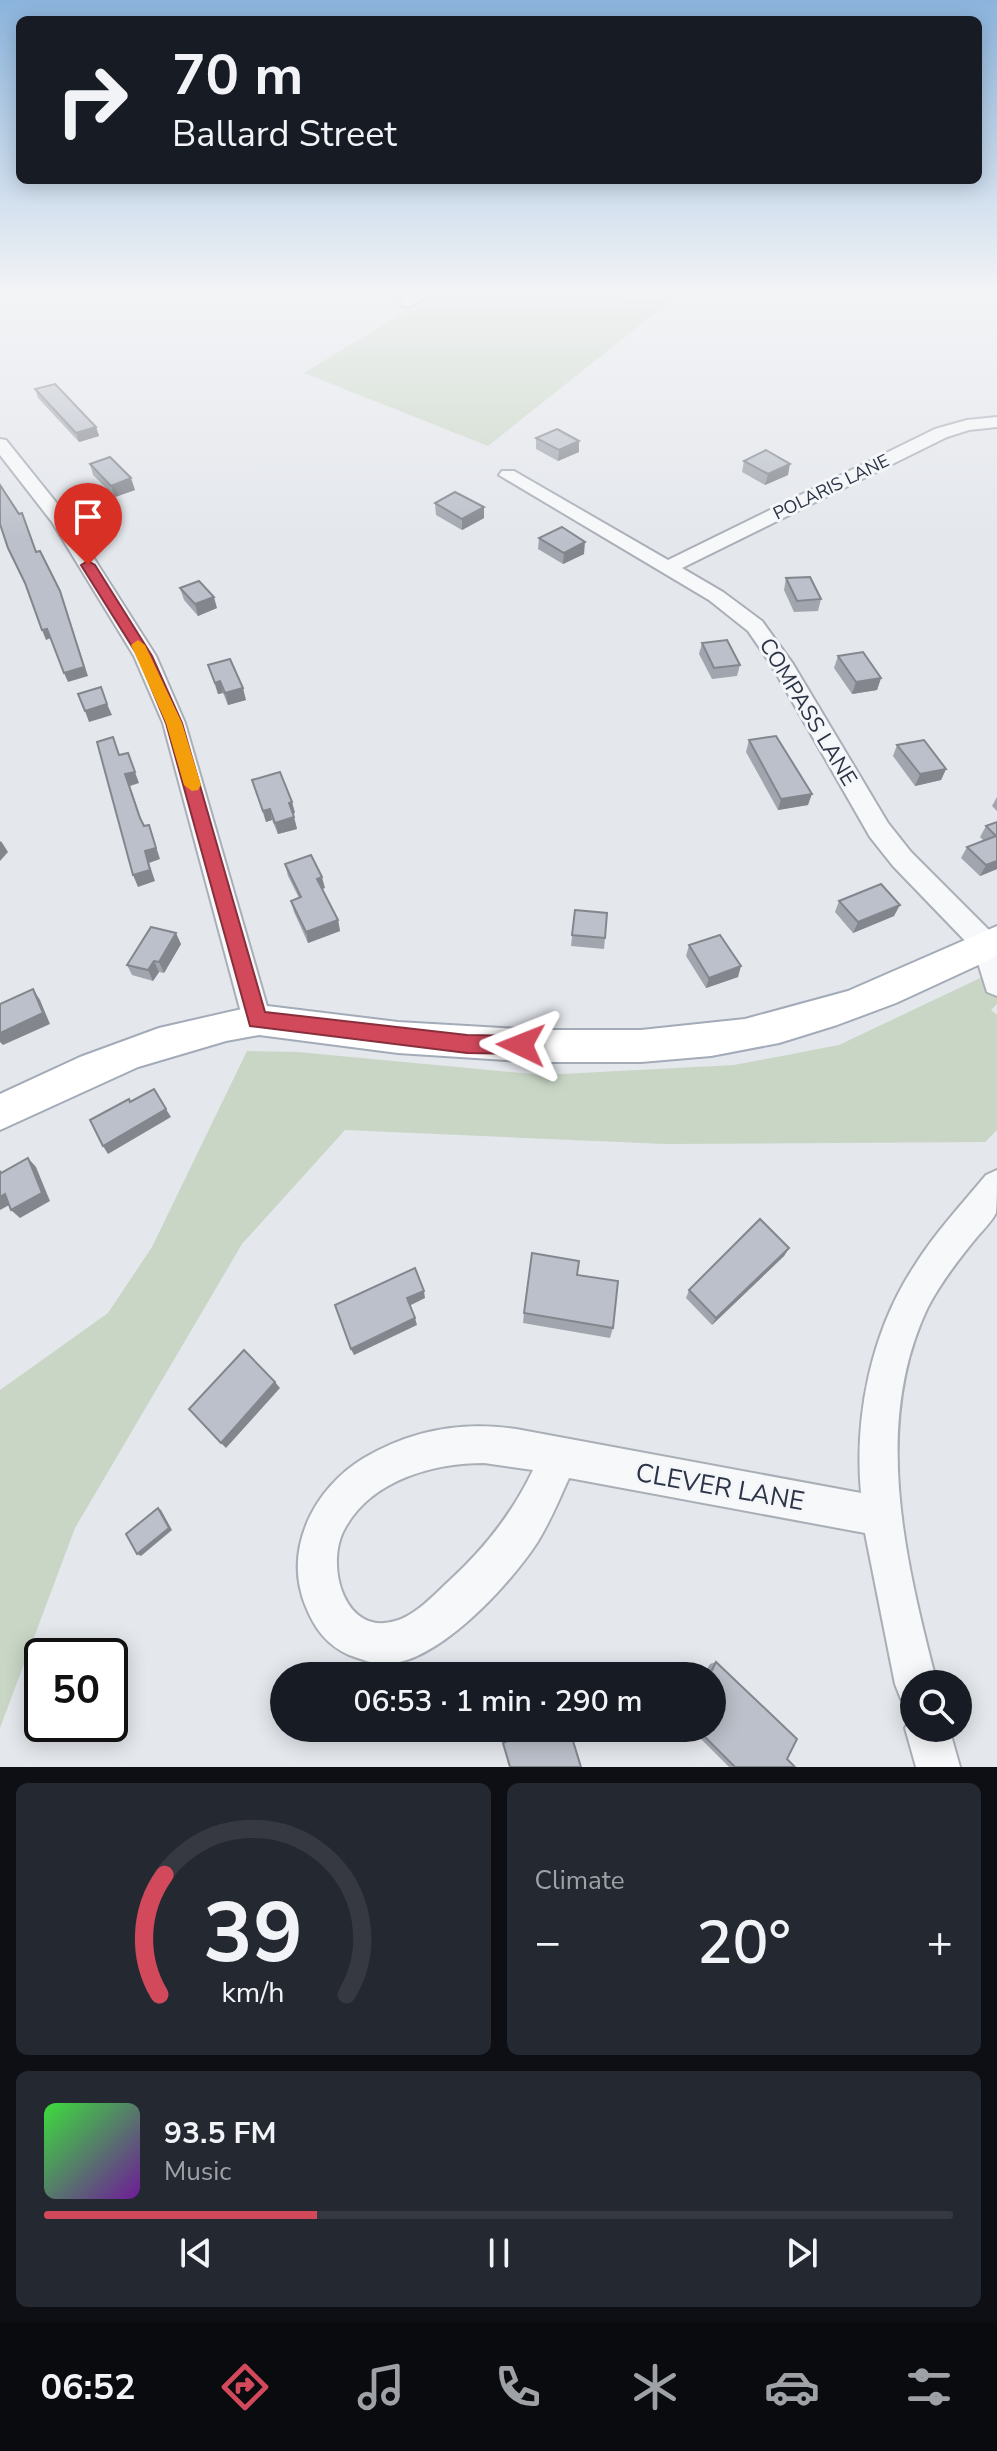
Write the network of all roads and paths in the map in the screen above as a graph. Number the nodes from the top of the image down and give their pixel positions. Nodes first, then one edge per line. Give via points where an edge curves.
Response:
1 (997, 422) edge
2 (0, 444) edge
3 (508, 475) dead end
4 (669, 567) junction
5 (993, 945) edge
6 (997, 984) edge
7 (257, 1020) junction
8 (0, 1113) edge
9 (997, 1186) edge
10 (558, 1458) junction
11 (883, 1517) junction
12 (913, 1670) edge
13 (931, 1742) edge
14 (938, 1767) edge

1 - 4 street, POLARIS LANE via 931,437
2 - 7 street via 60,520 145,656 174,723
3 - 4 street, COMPASS LANE
4 - 5 street, COMPASS LANE via 736,608 755,626 879,830 902,859
5 - 6 street
5 - 7 main road via 812,1019 673,1046 467,1044
7 - 8 main road via 175,1038
9 - 11 street via 918,1291 895,1343 882,1405
10 - 10 street, CLEVER LANE via 474,1443 446,1446 391,1465 350,1489 329,1514 318,1546 317,1581 329,1612 351,1635 379,1644 410,1637 495,1563 519,1535
10 - 11 street, CLEVER LANE
11 - 12 street
13 - 14 street

